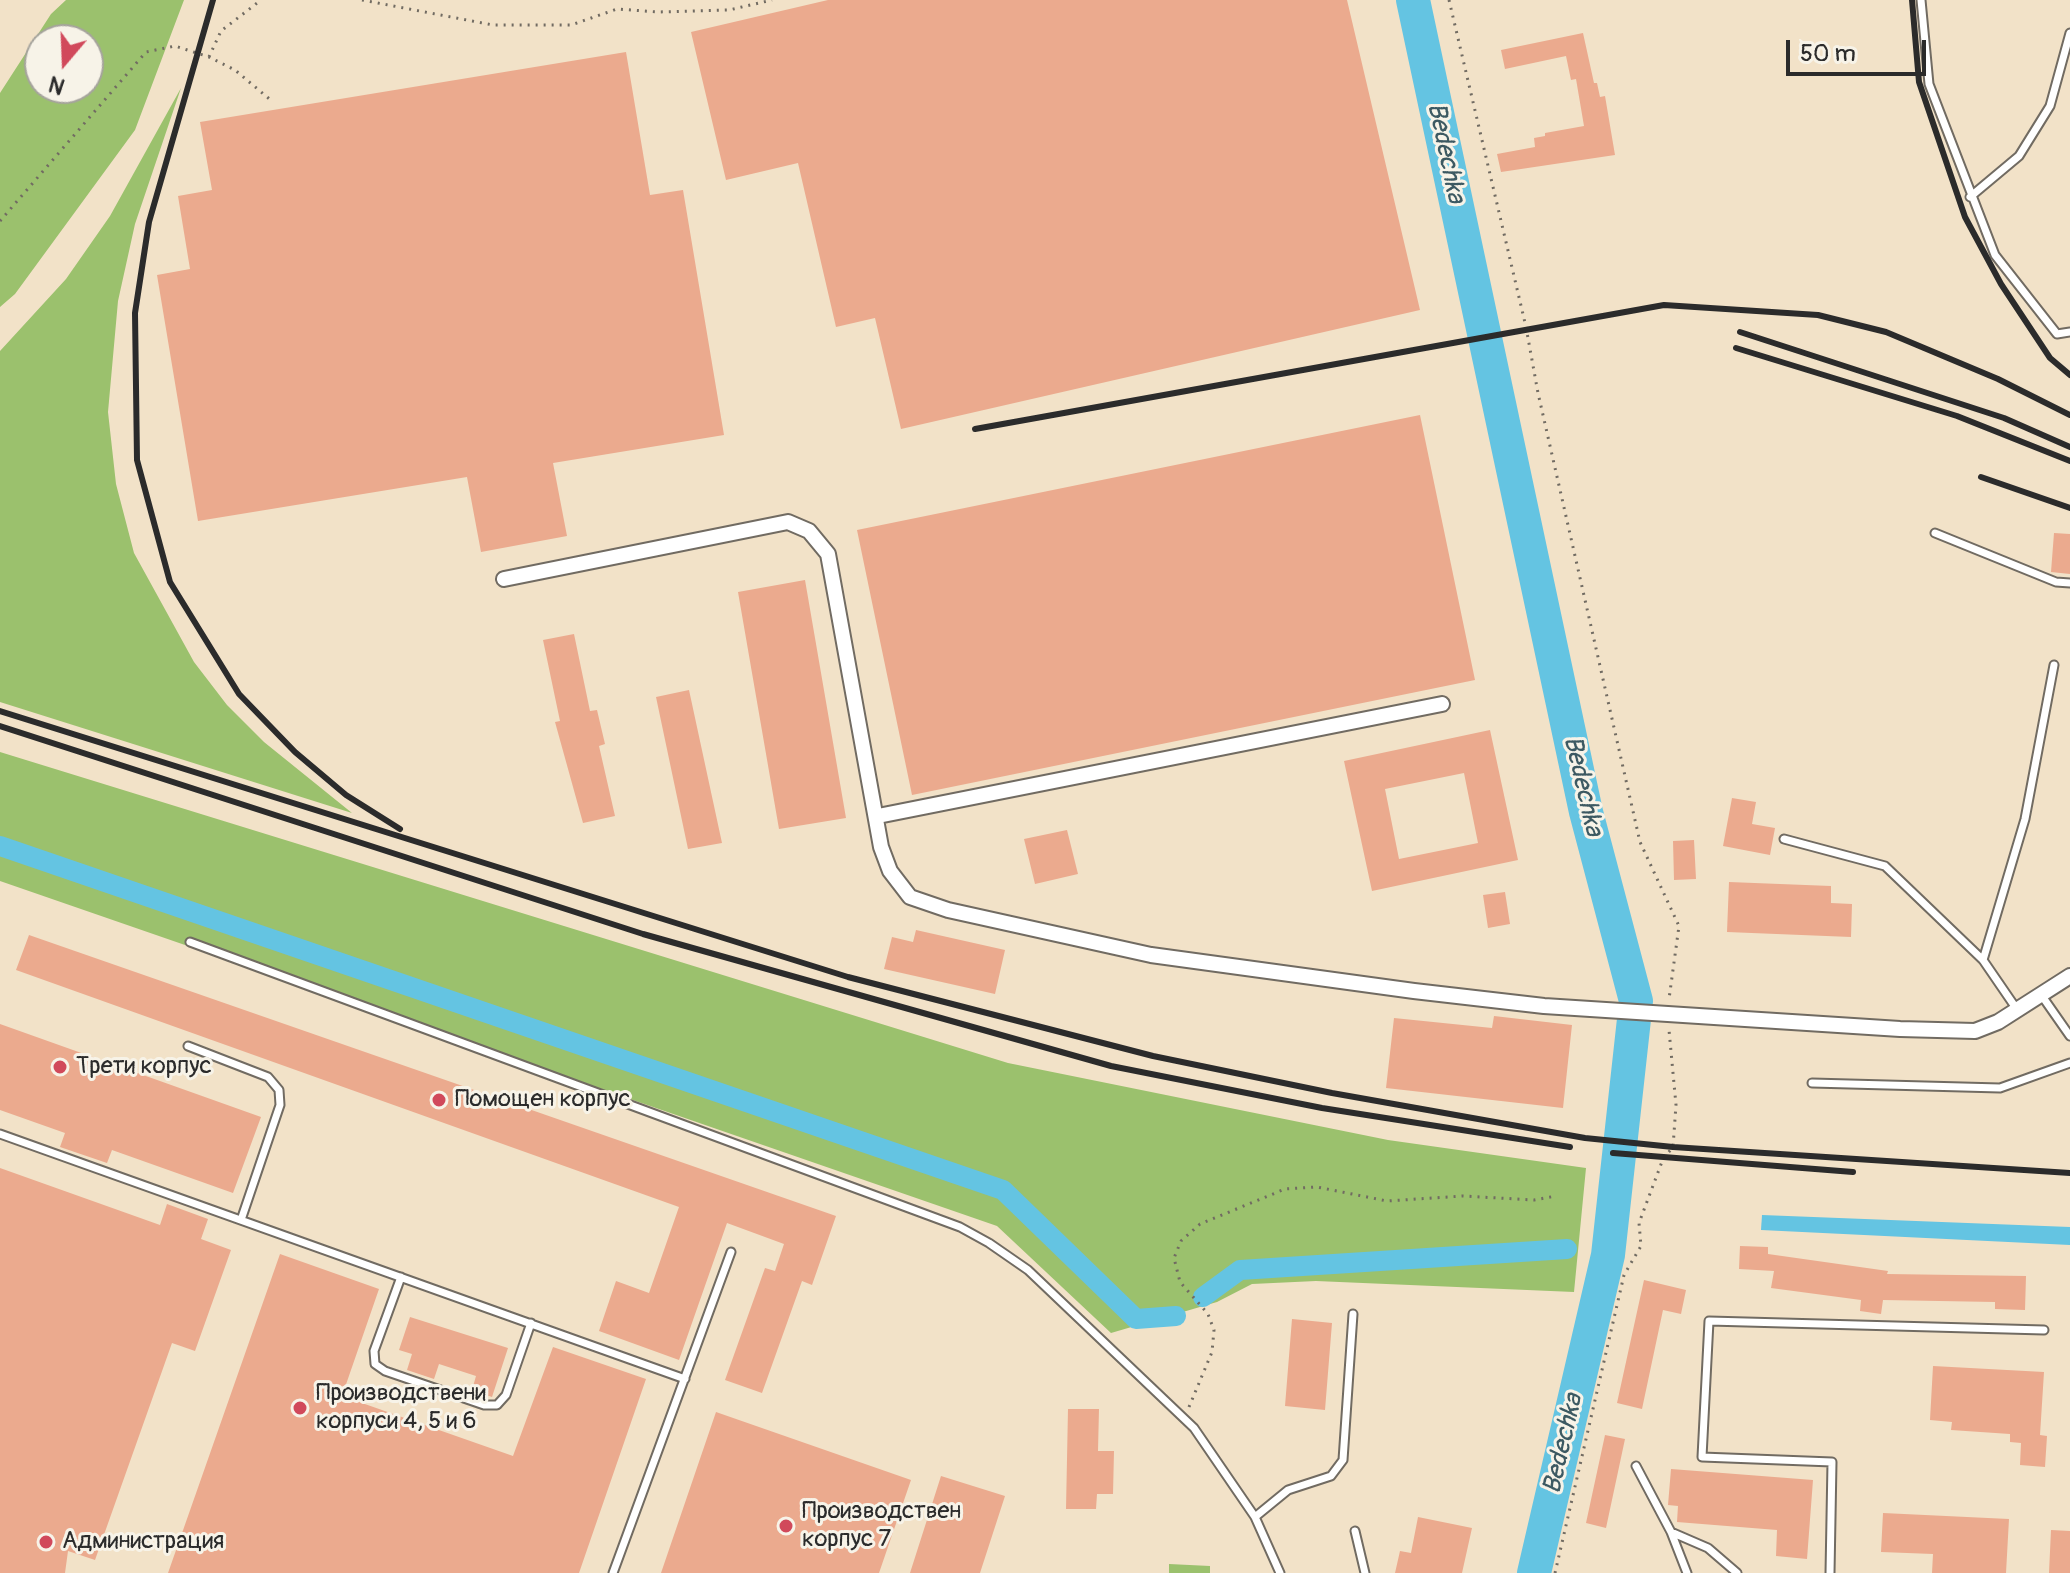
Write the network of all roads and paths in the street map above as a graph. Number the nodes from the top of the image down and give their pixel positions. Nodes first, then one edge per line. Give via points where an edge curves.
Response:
1 (261, 0) edge
2 (362, 0) edge
3 (772, 0) edge
4 (1449, 0) edge
5 (1921, 0) edge
6 (2070, 33) edge
7 (209, 57) junction
8 (273, 102) dead end
9 (1970, 197) junction
10 (0, 221) edge
11 (2070, 332) edge
12 (1935, 533) dead end
13 (504, 579) dead end
14 (2070, 583) edge
15 (2054, 665) dead end
16 (1442, 704) dead end
17 (878, 816) junction
18 (1784, 839) dead end
19 (190, 942) dead end
20 (1983, 960) junction
21 (2070, 976) edge
22 (2042, 996) junction
23 (2018, 1011) junction
24 (1662, 1012) junction
25 (2070, 1036) edge
26 (188, 1046) dead end
27 (2070, 1063) edge
28 (1812, 1083) dead end
29 (0, 1134) edge
30 (1556, 1196) dead end
31 (241, 1220) junction
32 (731, 1252) dead end
33 (401, 1277) junction
34 (1353, 1314) dead end
35 (531, 1323) junction
36 (2044, 1330) dead end
37 (685, 1379) junction
38 (1184, 1418) junction
39 (1636, 1466) dead end
40 (1255, 1517) junction
41 (1355, 1531) dead end
42 (1671, 1532) junction
43 (613, 1573) edge
44 (1280, 1573) edge
45 (1365, 1573) edge
46 (1555, 1573) edge
47 (1687, 1573) edge
48 (1737, 1573) edge
49 (1830, 1573) edge

1 - 7 path via 221,31
2 - 3 path via 493,25 571,25 617,9 729,10
4 - 24 path via 1640,842 1679,926
5 - 9 lane via 1929,84
6 - 9 lane via 2050,106 2019,156
7 - 8 path via 235,70
7 - 10 path via 175,46 146,52
9 - 11 lane via 1995,255 2057,334
12 - 14 lane
13 - 17 street via 788,522 809,531 828,554
15 - 20 lane via 2025,819
16 - 17 street
17 - 24 street via 890,871 910,897 948,910 1194,961 1443,995
18 - 20 lane via 1885,866
19 - 38 lane via 960,1227 1028,1270
20 - 23 lane
21 - 22 street
22 - 23 street
22 - 25 lane
23 - 24 street via 1975,1031
24 - 46 path via 1676,1105 1673,1147 1663,1159 1639,1223 1641,1246 1624,1275
26 - 31 lane via 268,1077 279,1090 280,1105
27 - 28 lane via 2000,1088
29 - 31 lane
30 - 38 path via 1387,1201 1317,1187 1285,1189 1200,1224 1181,1241 1174,1258 1180,1282 1208,1314 1214,1330 1201,1385
31 - 33 lane
32 - 37 lane
33 - 35 lane
33 - 35 lane via 374,1351 375,1364 385,1371 497,1405 506,1395
34 - 40 lane via 1343,1460 1331,1476 1288,1490
35 - 37 lane
36 - 49 lane via 1709,1321 1702,1457 1832,1462
37 - 43 lane
38 - 40 lane
39 - 42 lane
40 - 44 lane
41 - 45 lane
42 - 47 lane
42 - 48 lane via 1708,1548

